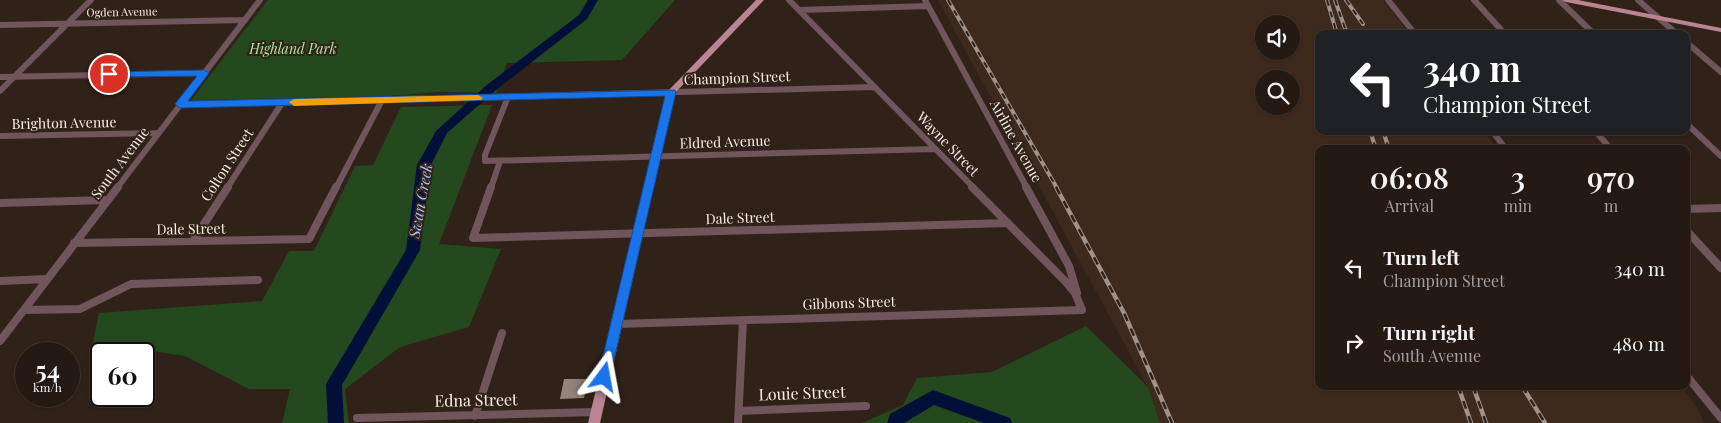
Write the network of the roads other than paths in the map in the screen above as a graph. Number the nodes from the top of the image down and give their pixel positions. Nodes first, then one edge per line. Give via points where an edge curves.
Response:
1 (91, 0) edge
2 (260, 0) edge
3 (760, 0) edge
4 (789, 0) edge
5 (1388, 0) edge
6 (1474, 0) edge
7 (1559, 0) edge
8 (1566, 0) edge
9 (1638, 0) edge
10 (927, 3) edge
11 (799, 10) junction
12 (1659, 18) junction
13 (245, 20) junction
14 (68, 23) junction
15 (0, 25) edge
16 (1412, 30) edge
17 (1501, 30) edge
18 (1590, 30) edge
19 (1672, 30) edge
20 (1721, 30) edge
21 (1690, 45) edge
22 (1721, 72) edge
23 (204, 73) junction
24 (15, 76) junction
25 (0, 77) edge
26 (874, 87) junction
27 (0, 91) edge
28 (671, 92) junction
29 (508, 97) junction
30 (382, 100) junction
31 (282, 103) junction
32 (180, 104) junction
33 (1690, 127) edge
34 (158, 133) junction
35 (1495, 135) edge
36 (1599, 135) edge
37 (0, 136) edge
38 (1503, 145) edge
39 (1607, 145) edge
40 (935, 149) junction
41 (656, 156) junction
42 (1721, 156) edge
43 (500, 161) junction
44 (107, 200) junction
45 (0, 203) edge
46 (1721, 208) edge
47 (1690, 209) edge
48 (1008, 223) junction
49 (638, 234) junction
50 (1690, 234) edge
51 (193, 241) junction
52 (74, 243) junction
53 (1721, 268) edge
54 (47, 279) junction
55 (258, 280) dead end
56 (0, 281) edge
57 (1078, 298) junction
58 (24, 310) junction
59 (1082, 310) joint
60 (744, 320) junction
61 (617, 324) junction
62 (502, 332) dead end
63 (0, 341) edge
64 (1690, 380) edge
65 (866, 406) dead end
66 (739, 411) junction
67 (596, 412) junction
68 (475, 416) junction
69 (357, 418) dead end
70 (1720, 421) edge
71 (594, 423) edge
72 (738, 423) edge

1 - 14 street
2 - 13 street, South Avenue
3 - 28 main road
4 - 11 street, Wayne Street
5 - 16 street
6 - 17 street
7 - 18 street
8 - 12 main road
9 - 12 street
10 - 11 street
10 - 57 street, Airline Avenue via 1069,266
11 - 26 street, Wayne Street
12 - 19 street
12 - 20 main road
13 - 14 street, Ogden Avenue
13 - 23 street, South Avenue
14 - 15 street, Ogden Avenue
14 - 24 street
21 - 22 street
23 - 24 street
23 - 32 street, South Avenue
24 - 25 street
24 - 27 street
26 - 28 street, Champion Street
26 - 40 street, Wayne Street
28 - 29 street, Champion Street
28 - 41 main road
29 - 30 street, Champion Street
29 - 43 street, Eldred Avenue via 485,155 485,161
30 - 31 street, Champion Street
30 - 51 street, Dale Street via 309,239
31 - 32 street, Champion Street
31 - 51 street, Colton Street
32 - 34 street, South Avenue
33 - 42 street
34 - 37 street, Brighton Avenue
34 - 44 street, South Avenue
35 - 38 street
36 - 39 street
40 - 41 street, Eldred Avenue
40 - 48 street, Wayne Street
41 - 43 street, Eldred Avenue
41 - 49 main road
43 - 49 street, Dale Street via 473,238
44 - 45 street
44 - 52 street, South Avenue
46 - 47 street
48 - 49 street, Dale Street
48 - 57 street, Wayne Street
49 - 61 main road
50 - 53 street
51 - 52 street, Dale Street
52 - 54 street, South Avenue
54 - 56 street
54 - 58 street, South Avenue
55 - 58 street via 131,284 80,309
57 - 59 street, Wayne Street
58 - 63 street, South Avenue
59 - 60 street, Gibbons Street
60 - 61 street, Gibbons Street
60 - 66 street
61 - 67 main road
62 - 68 street
64 - 70 street
65 - 66 street, Louie Street
66 - 72 street
67 - 68 street, Edna Street
67 - 71 main road
68 - 69 street, Edna Street

